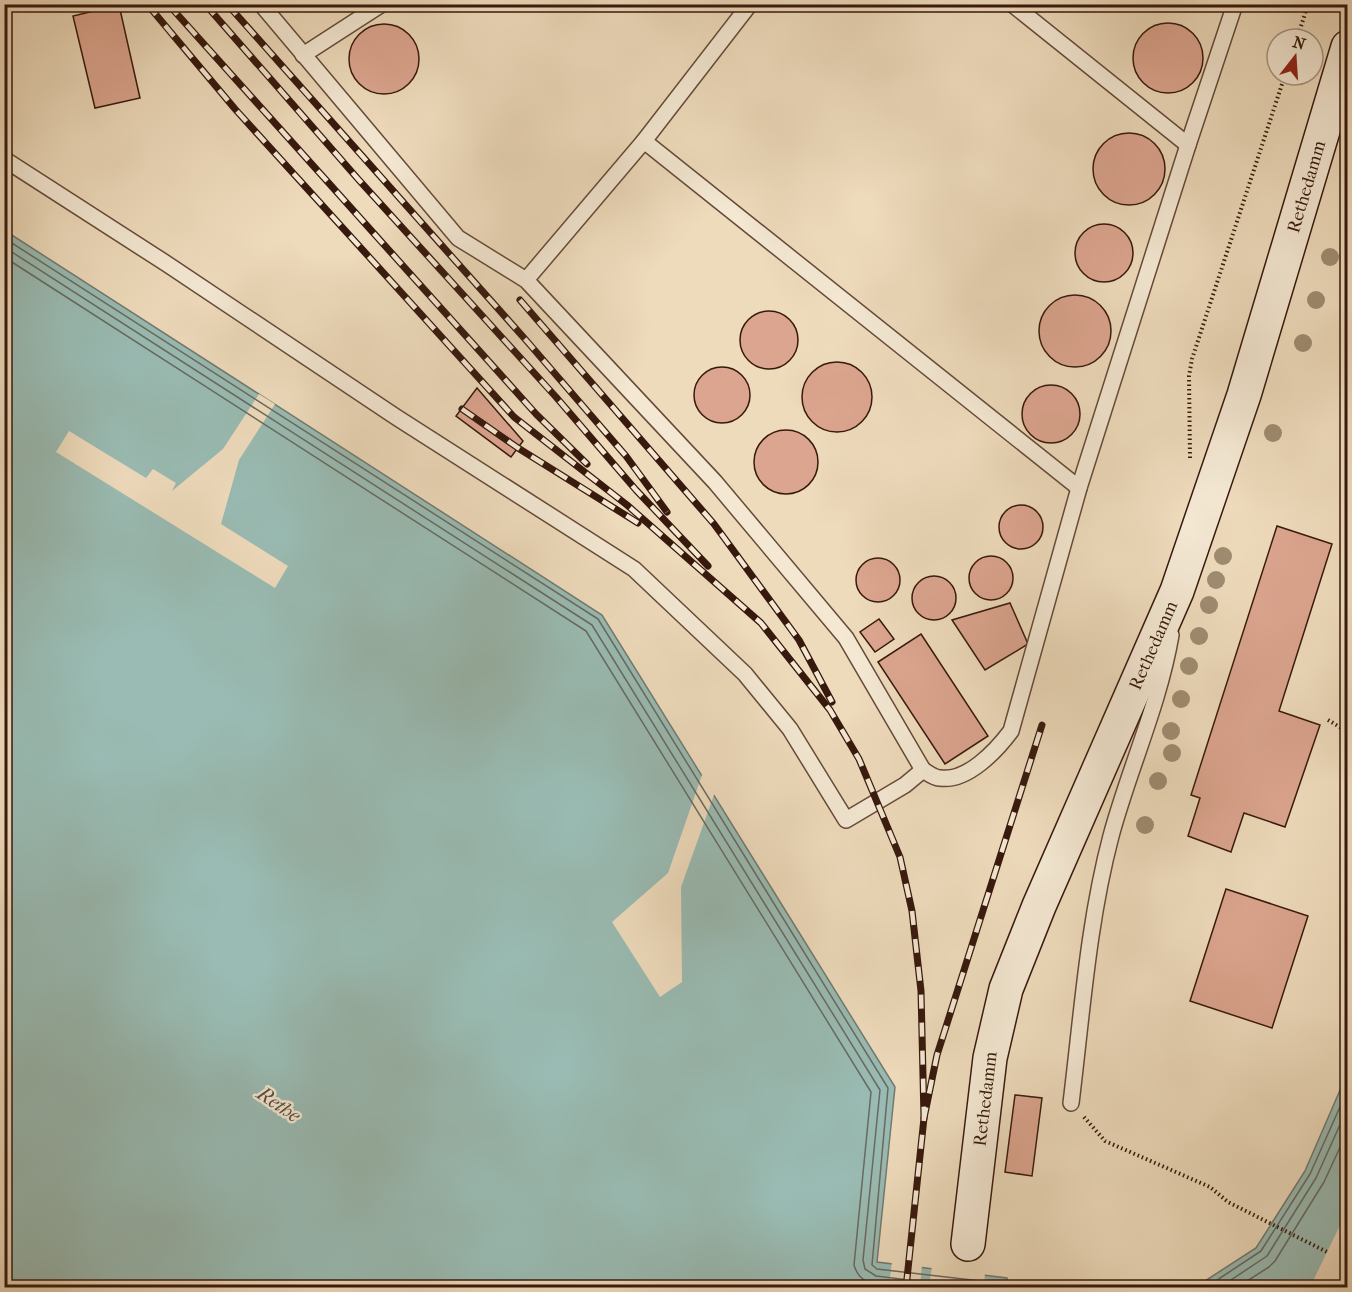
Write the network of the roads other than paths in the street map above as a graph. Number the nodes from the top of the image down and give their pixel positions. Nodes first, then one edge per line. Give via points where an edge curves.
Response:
1 (261, 4) edge
2 (382, 4) edge
3 (750, 4) edge
4 (1012, 4) edge
5 (1235, 4) edge
6 (1347, 47) edge
7 (303, 56) junction
8 (644, 141) junction
9 (1188, 144) junction
10 (5, 156) edge
11 (526, 280) junction
12 (1079, 488) junction
13 (1177, 591) junction
14 (923, 770) junction
15 (1071, 1103) road end
16 (968, 1244) dead end

1 - 7 lane
2 - 7 lane
3 - 8 lane
4 - 9 lane
5 - 9 lane
6 - 13 main road, Rethedamm via 1248,384
7 - 11 lane via 458,238
8 - 11 lane
8 - 12 lane
9 - 12 lane
10 - 14 lane via 396,417 634,569 745,674 790,729 846,820
11 - 14 lane via 715,482 846,638
12 - 14 lane via 1011,732 999,747 963,775 939,778
13 - 15 lane via 1159,688 1111,837 1097,904
13 - 16 main road, Rethedamm via 1006,989 990,1058

